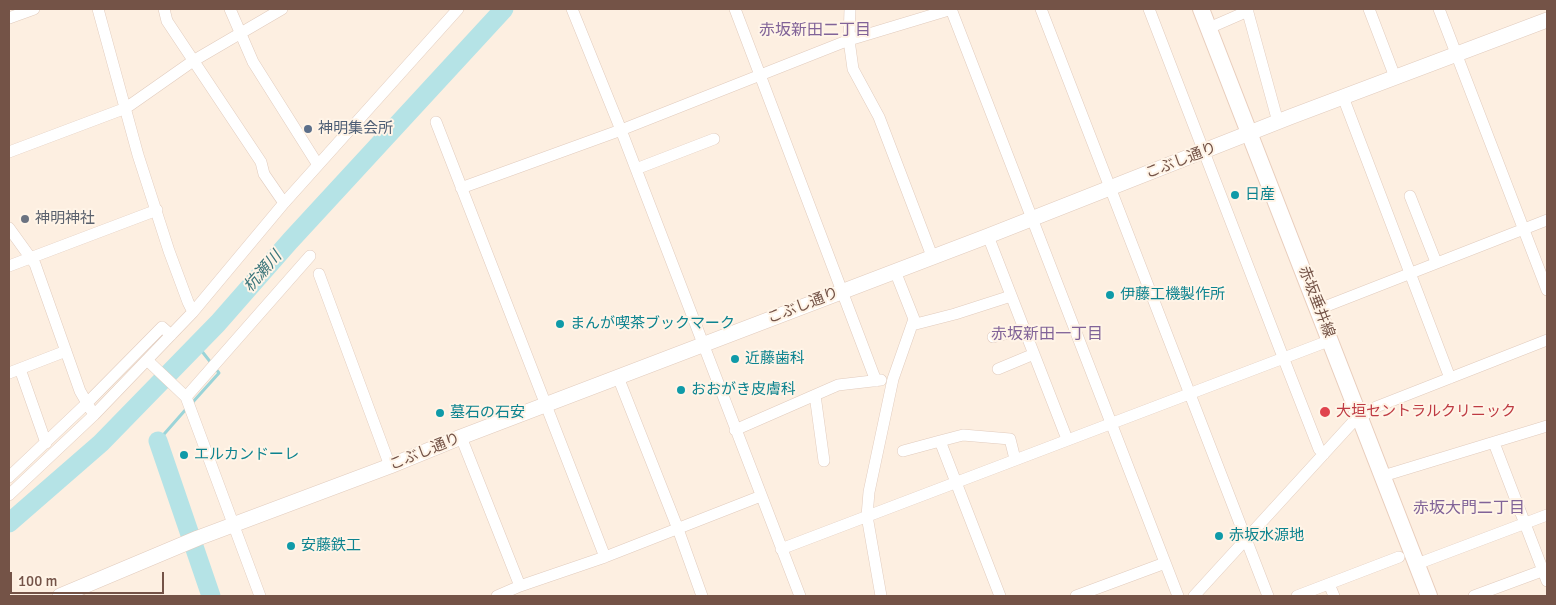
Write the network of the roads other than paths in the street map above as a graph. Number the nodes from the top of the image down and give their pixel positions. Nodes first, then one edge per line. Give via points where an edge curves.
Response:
1 (34, 9) edge
2 (98, 9) edge
3 (164, 9) edge
4 (230, 9) edge
5 (282, 9) edge
6 (458, 9) edge
7 (572, 9) edge
8 (735, 9) edge
9 (850, 9) edge
10 (952, 9) edge
11 (1042, 9) edge
12 (1149, 9) edge
13 (1201, 9) edge
14 (1369, 9) edge
15 (1439, 9) edge
16 (1248, 10) edge
17 (9, 18) edge
18 (1547, 20) edge
19 (1209, 28) junction
20 (240, 33) junction
21 (849, 40) junction
22 (1457, 54) junction
23 (194, 61) junction
24 (760, 74) junction
25 (1395, 78) junction
26 (1343, 97) junction
27 (126, 108) junction
28 (436, 122) dead end
29 (1278, 122) junction
30 (621, 130) junction
31 (1250, 133) junction
32 (714, 139) dead end
33 (1204, 151) junction
34 (9, 152) edge
35 (318, 165) junction
36 (636, 169) junction
37 (461, 188) junction
38 (1110, 188) junction
39 (1410, 196) dead end
40 (284, 203) junction
41 (157, 210) junction
42 (1032, 219) junction
43 (1547, 220) edge
44 (9, 228) edge
45 (1524, 229) junction
46 (988, 236) junction
47 (310, 256) dead end
48 (932, 256) junction
49 (31, 258) junction
50 (1436, 262) junction
51 (9, 266) edge
52 (895, 271) junction
53 (1410, 272) junction
54 (319, 274) dead end
55 (1547, 290) edge
56 (842, 291) junction
57 (1011, 296) junction
58 (1318, 309) junction
59 (193, 312) junction
60 (912, 325) junction
61 (1024, 329) junction
62 (171, 335) junction
63 (993, 337) dead end
64 (1331, 340) junction
65 (1547, 340) edge
66 (702, 345) junction
67 (66, 352) junction
68 (1034, 354) junction
69 (1283, 357) junction
70 (150, 361) junction
71 (20, 369) junction
72 (998, 370) dead end
73 (9, 373) edge
74 (618, 377) junction
75 (1450, 378) junction
76 (893, 379) junction
77 (876, 381) junction
78 (1189, 393) junction
79 (815, 395) junction
80 (186, 400) junction
81 (87, 403) junction
82 (545, 405) junction
83 (94, 415) junction
84 (1360, 417) junction
85 (1111, 423) junction
86 (1547, 426) edge
87 (735, 430) junction
88 (461, 437) junction
89 (1067, 439) junction
90 (940, 441) junction
91 (1494, 442) junction
92 (46, 443) junction
93 (903, 451) dead end
94 (1324, 454) junction
95 (1015, 459) junction
96 (824, 461) dead end
97 (390, 466) junction
98 (1383, 476) junction
99 (9, 477) edge
100 (956, 482) junction
101 (9, 495) edge
102 (761, 496) junction
103 (1547, 515) edge
104 (867, 516) junction
105 (1525, 524) junction
106 (234, 525) junction
107 (678, 529) junction
108 (1246, 540) junction
109 (781, 549) junction
110 (605, 557) junction
111 (1398, 557) dead end
112 (1165, 563) junction
113 (1417, 564) junction
114 (1546, 573) edge
115 (1329, 584) junction
116 (520, 586) junction
117 (66, 595) edge
118 (260, 596) edge
119 (497, 596) edge
120 (702, 596) edge
121 (800, 596) edge
122 (881, 596) edge
123 (1000, 596) edge
124 (1076, 596) edge
125 (1178, 596) edge
126 (1194, 596) edge
127 (1268, 596) edge
128 (1298, 596) edge
129 (1334, 596) edge
130 (1429, 596) edge
131 (1474, 596) edge

1 - 17 street
2 - 27 street
3 - 23 street via 167,21
4 - 20 street
5 - 20 street
6 - 35 street
7 - 30 street
8 - 24 street
9 - 21 street
10 - 21 street
10 - 42 street
11 - 38 street
12 - 33 street
13 - 19 main road, 赤坂垂井線
14 - 25 street
15 - 22 street
16 - 19 street
16 - 29 street
18 - 22 street, こぶし通り
19 - 31 main road, 赤坂垂井線
20 - 23 street
20 - 35 street via 253,62
21 - 24 street
21 - 48 street via 853,69 879,117
22 - 25 street, こぶし通り
22 - 45 street
23 - 27 street
23 - 40 street via 261,162 264,174
24 - 30 street
24 - 56 street
25 - 26 street, こぶし通り
26 - 29 street, こぶし通り
26 - 53 street
27 - 34 street
27 - 41 street
28 - 37 street
29 - 31 street, こぶし通り
30 - 36 street
30 - 37 street
31 - 33 street, こぶし通り
31 - 58 main road, 赤坂垂井線
32 - 36 street
33 - 38 street, こぶし通り
33 - 69 street
35 - 40 street
36 - 66 street
37 - 82 street
38 - 42 street, こぶし通り
38 - 78 street
39 - 50 street
40 - 59 street
41 - 49 street
41 - 59 street
42 - 46 street, こぶし通り
42 - 85 street
43 - 45 street
44 - 49 street
45 - 50 street
45 - 55 street
46 - 48 street, こぶし通り
46 - 57 street
47 - 80 street
48 - 52 street, こぶし通り
49 - 51 street
49 - 67 street via 36,264
50 - 53 street
52 - 56 street, こぶし通り
52 - 60 street via 914,320
53 - 58 street
53 - 75 street
54 - 97 street
56 - 66 street, こぶし通り
56 - 77 street
57 - 60 street
57 - 61 street
58 - 64 main road, 赤坂垂井線
59 - 62 street
60 - 76 street
61 - 63 street
61 - 68 street
62 - 70 street
62 - 81 street via 162,327
64 - 69 street
64 - 84 main road, 赤坂垂井線
65 - 75 street
66 - 74 street, こぶし通り
66 - 87 street
67 - 71 street
67 - 81 street
68 - 72 street
68 - 89 street
69 - 78 street
69 - 94 street
70 - 80 street
70 - 83 street
71 - 73 street
71 - 92 street
74 - 82 street, こぶし通り
74 - 107 street
75 - 84 street via 1376,407
76 - 77 street
76 - 104 street via 869,492
77 - 79 street via 838,385
78 - 85 street
78 - 108 street
79 - 87 street
79 - 96 street
80 - 106 street
81 - 83 street
81 - 92 street
82 - 88 street, こぶし通り
82 - 110 street
83 - 101 street
84 - 94 street
84 - 98 main road, 赤坂垂井線
85 - 89 street
85 - 112 street
86 - 91 street
87 - 102 street
88 - 97 street, こぶし通り
88 - 116 street
89 - 95 street
90 - 93 street
90 - 95 street via 963,435 1010,439
90 - 100 street
91 - 98 street
91 - 105 street
92 - 99 street
94 - 108 street
95 - 100 street
97 - 106 street, こぶし通り
98 - 113 main road, 赤坂垂井線
100 - 104 street
100 - 123 street
102 - 107 street
102 - 109 street
103 - 105 street
104 - 109 street
104 - 122 street
105 - 113 street
105 - 114 street
106 - 117 street, こぶし通り
106 - 118 street
107 - 110 street
107 - 120 street
108 - 126 street
108 - 127 street
109 - 121 street
110 - 116 street
111 - 115 street
112 - 124 street
112 - 125 street
113 - 130 main road, 赤坂垂井線
114 - 131 street
115 - 128 street
115 - 129 street
116 - 119 street

